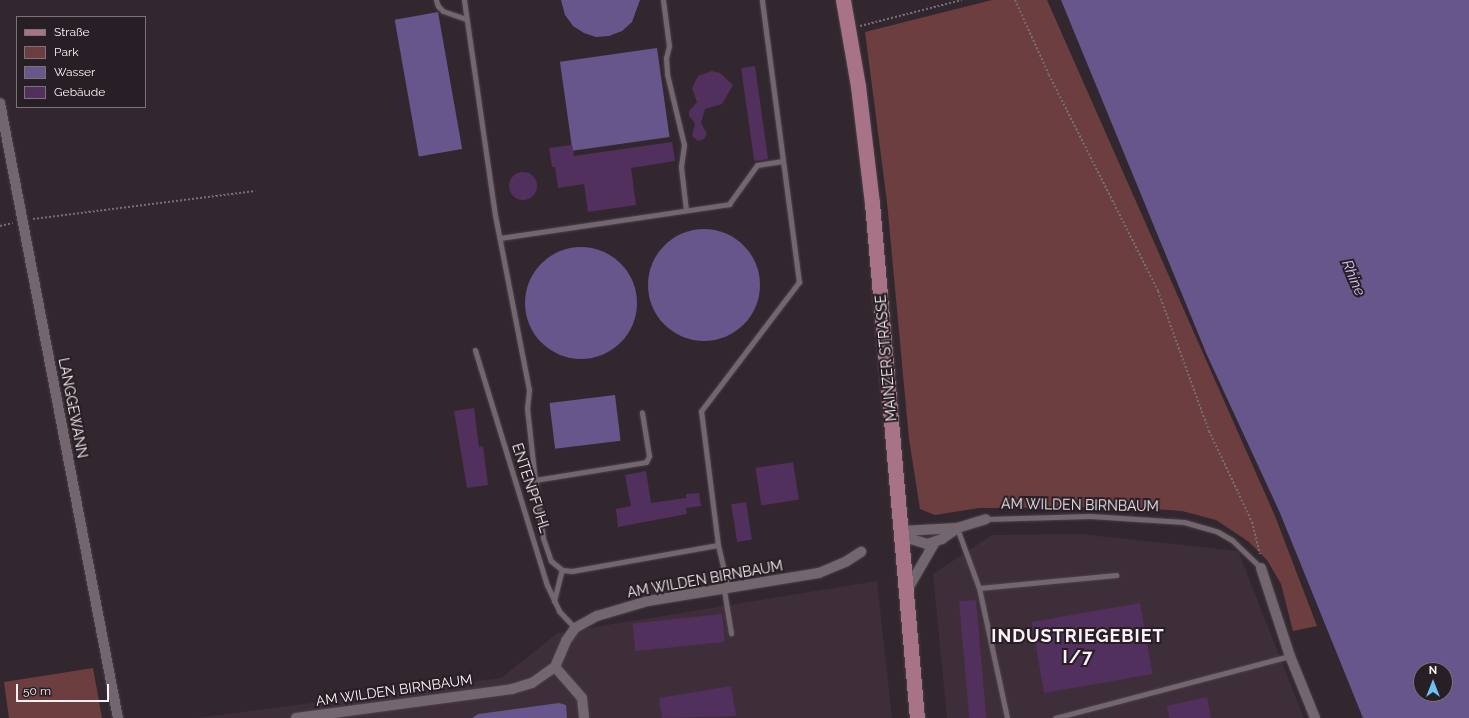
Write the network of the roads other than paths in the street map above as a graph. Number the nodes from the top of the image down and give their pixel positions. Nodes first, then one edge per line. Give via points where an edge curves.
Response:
1 (436, 0) edge
2 (464, 0) edge
3 (663, 0) edge
4 (762, 0) edge
5 (844, 0) edge
6 (466, 19) junction
7 (0, 103) edge
8 (783, 161) junction
9 (686, 210) junction
10 (500, 238) junction
11 (475, 350) dead end
12 (642, 413) dead end
13 (535, 480) junction
14 (986, 519) joint
15 (957, 528) junction
16 (901, 534) junction
17 (935, 542) junction
18 (718, 545) junction
19 (861, 552) dead end
20 (1261, 568) joint
21 (562, 570) junction
22 (1116, 575) dead end
23 (979, 588) junction
24 (726, 589) junction
25 (906, 592) junction
26 (554, 601) junction
27 (575, 628) junction
28 (731, 633) dead end
29 (1290, 656) junction
30 (555, 667) junction
31 (118, 718) edge
32 (296, 718) edge
33 (584, 718) edge
34 (918, 718) edge
35 (1007, 718) edge
36 (1055, 718) edge
37 (1315, 718) edge

1 - 6 lane via 442,11
2 - 6 lane
3 - 9 lane via 670,46 666,58 667,74 684,145 681,167
4 - 8 lane
5 - 16 main road, MAINZER STRASSE via 874,217
6 - 10 lane
7 - 31 street, LANGGEWANN
8 - 9 lane via 757,165 729,204
8 - 18 lane via 799,282 701,411
9 - 10 lane
10 - 13 lane via 529,390 526,408
11 - 26 lane, ENTENPFUHL
12 - 13 lane via 649,456 646,462
13 - 21 lane via 547,553 551,561
14 - 15 street, AM WILDEN BIRNBAUM
14 - 20 lane, AM WILDEN BIRNBAUM via 1090,516 1184,522 1218,532 1232,540
15 - 16 street, AM WILDEN BIRNBAUM
15 - 17 street, AM WILDEN BIRNBAUM
15 - 23 lane
16 - 17 street via 921,544
16 - 25 main road, MAINZER STRASSE
17 - 25 street, AM WILDEN BIRNBAUM
18 - 21 lane via 601,567
18 - 24 lane
19 - 24 street, AM WILDEN BIRNBAUM via 819,573
20 - 29 street
21 - 26 lane
22 - 23 lane
23 - 35 lane
24 - 27 street, AM WILDEN BIRNBAUM via 648,601 596,616
24 - 28 lane
25 - 34 main road, MAINZER STRASSE
26 - 27 lane, ENTENPFUHL via 559,611
27 - 30 street, AM WILDEN BIRNBAUM via 566,641
29 - 36 lane
29 - 37 street
30 - 32 street, AM WILDEN BIRNBAUM via 532,683 512,688
30 - 33 street via 582,698

